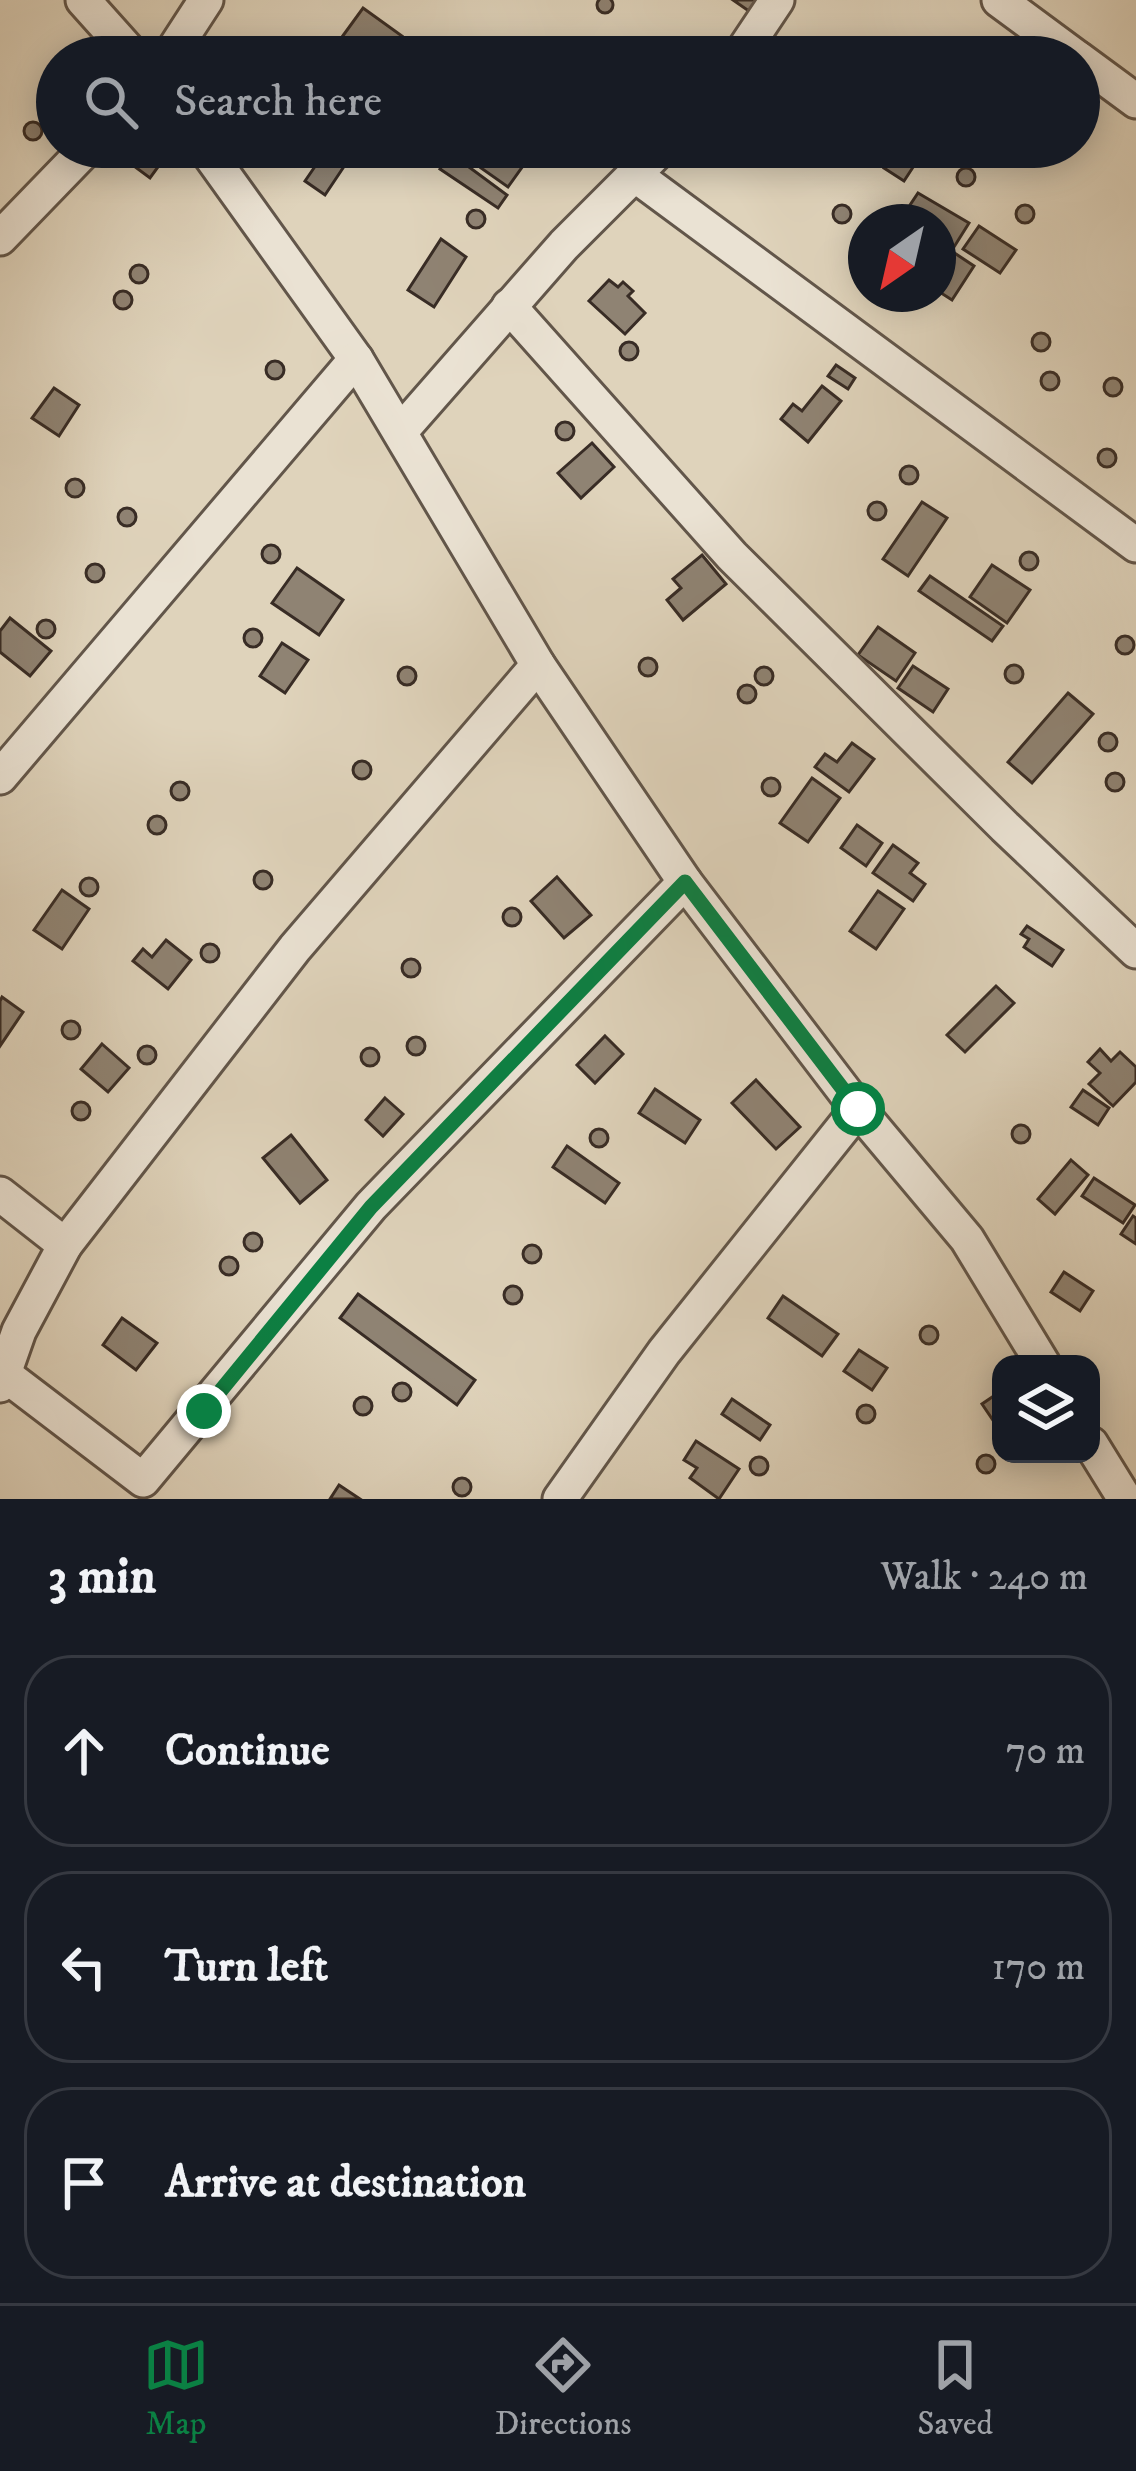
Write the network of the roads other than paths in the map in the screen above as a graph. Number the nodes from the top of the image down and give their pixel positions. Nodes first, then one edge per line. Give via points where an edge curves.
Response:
1 (83, 0) edge
2 (206, 0) edge
3 (777, 0) edge
4 (999, 0) edge
5 (115, 36) edge
6 (183, 36) edge
7 (753, 36) edge
8 (1048, 36) edge
9 (1100, 74) edge
10 (1136, 101) edge
11 (68, 168) edge
12 (219, 168) edge
13 (642, 168) edge
14 (635, 175) junction
15 (0, 238) edge
16 (509, 306) junction
17 (356, 359) junction
18 (401, 431) junction
19 (1136, 545) edge
20 (538, 664) junction
21 (0, 776) edge
22 (685, 882) junction
23 (1136, 951) edge
24 (858, 1109) junction
25 (0, 1194) edge
26 (65, 1246) junction
27 (1038, 1355) edge
28 (2, 1379) edge
29 (1100, 1459) edge
30 (153, 1489) edge
31 (560, 1499) edge
32 (1125, 1499) edge

1 - 5 street
2 - 6 street
3 - 7 street
4 - 8 street
9 - 10 street
11 - 15 street
12 - 17 street
13 - 14 street
14 - 16 street
14 - 19 street
16 - 18 street
16 - 23 street via 732,556
17 - 18 street
17 - 21 street
18 - 20 street
20 - 22 street
20 - 26 street via 295,947
22 - 24 street
22 - 30 street via 371,1207
24 - 27 street via 967,1239
24 - 31 street via 664,1352
25 - 26 street
26 - 28 street
28 - 30 street
29 - 32 street

